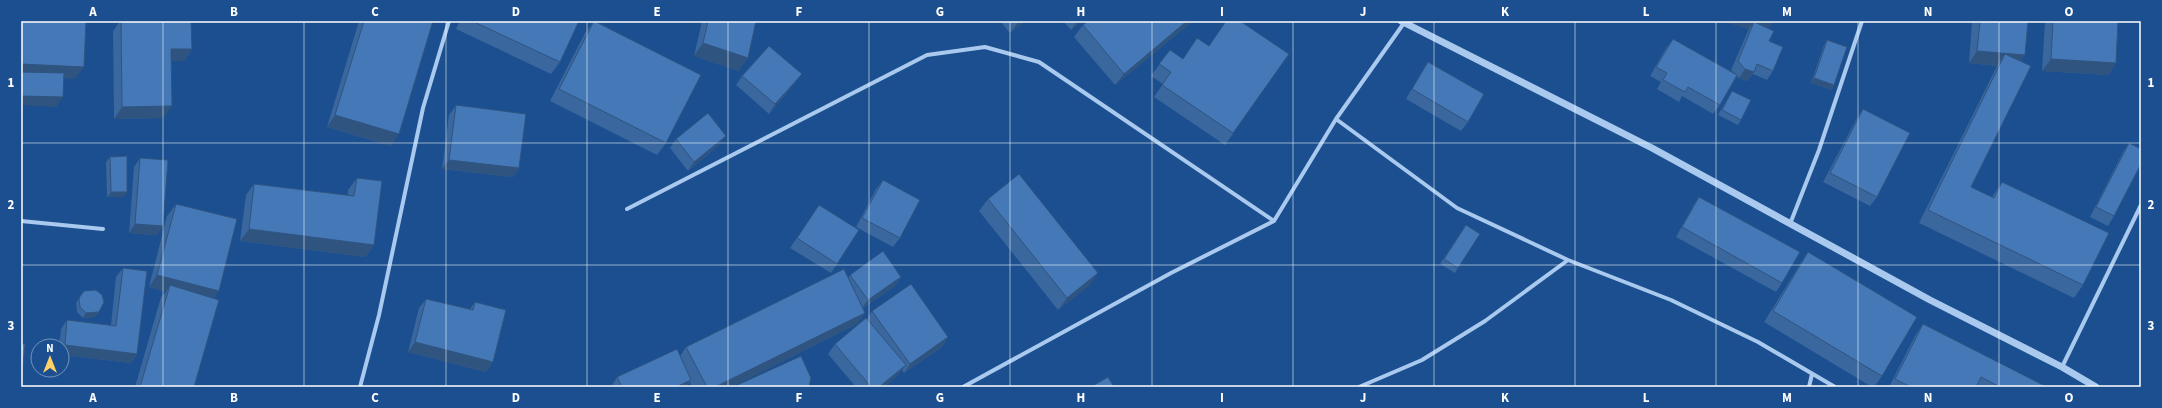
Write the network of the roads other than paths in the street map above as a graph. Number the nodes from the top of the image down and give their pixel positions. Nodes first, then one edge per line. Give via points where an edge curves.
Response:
1 (449, 21) edge
2 (1862, 21) edge
3 (1402, 22) edge
4 (1336, 119) junction
5 (2141, 205) edge
6 (627, 210) dead end
7 (1274, 220) junction
8 (21, 221) edge
9 (1790, 224) junction
10 (103, 229) dead end
11 (1568, 260) junction
12 (2062, 367) junction
13 (1812, 374) junction
14 (360, 387) edge
15 (963, 387) edge
16 (1359, 387) edge
17 (1809, 387) edge
18 (1835, 387) edge
19 (2096, 387) edge

1 - 14 street via 423,108 379,315
2 - 9 street via 1819,150
3 - 4 street
3 - 9 street via 1652,148
4 - 7 street
4 - 11 street via 1457,208
5 - 12 street
6 - 7 street via 927,55 985,47 1039,62
7 - 15 street via 1171,273
8 - 10 street
9 - 12 street via 1930,300
11 - 13 street via 1671,300 1758,342
11 - 16 street via 1485,321 1422,360
12 - 19 street
13 - 17 street
13 - 18 street

